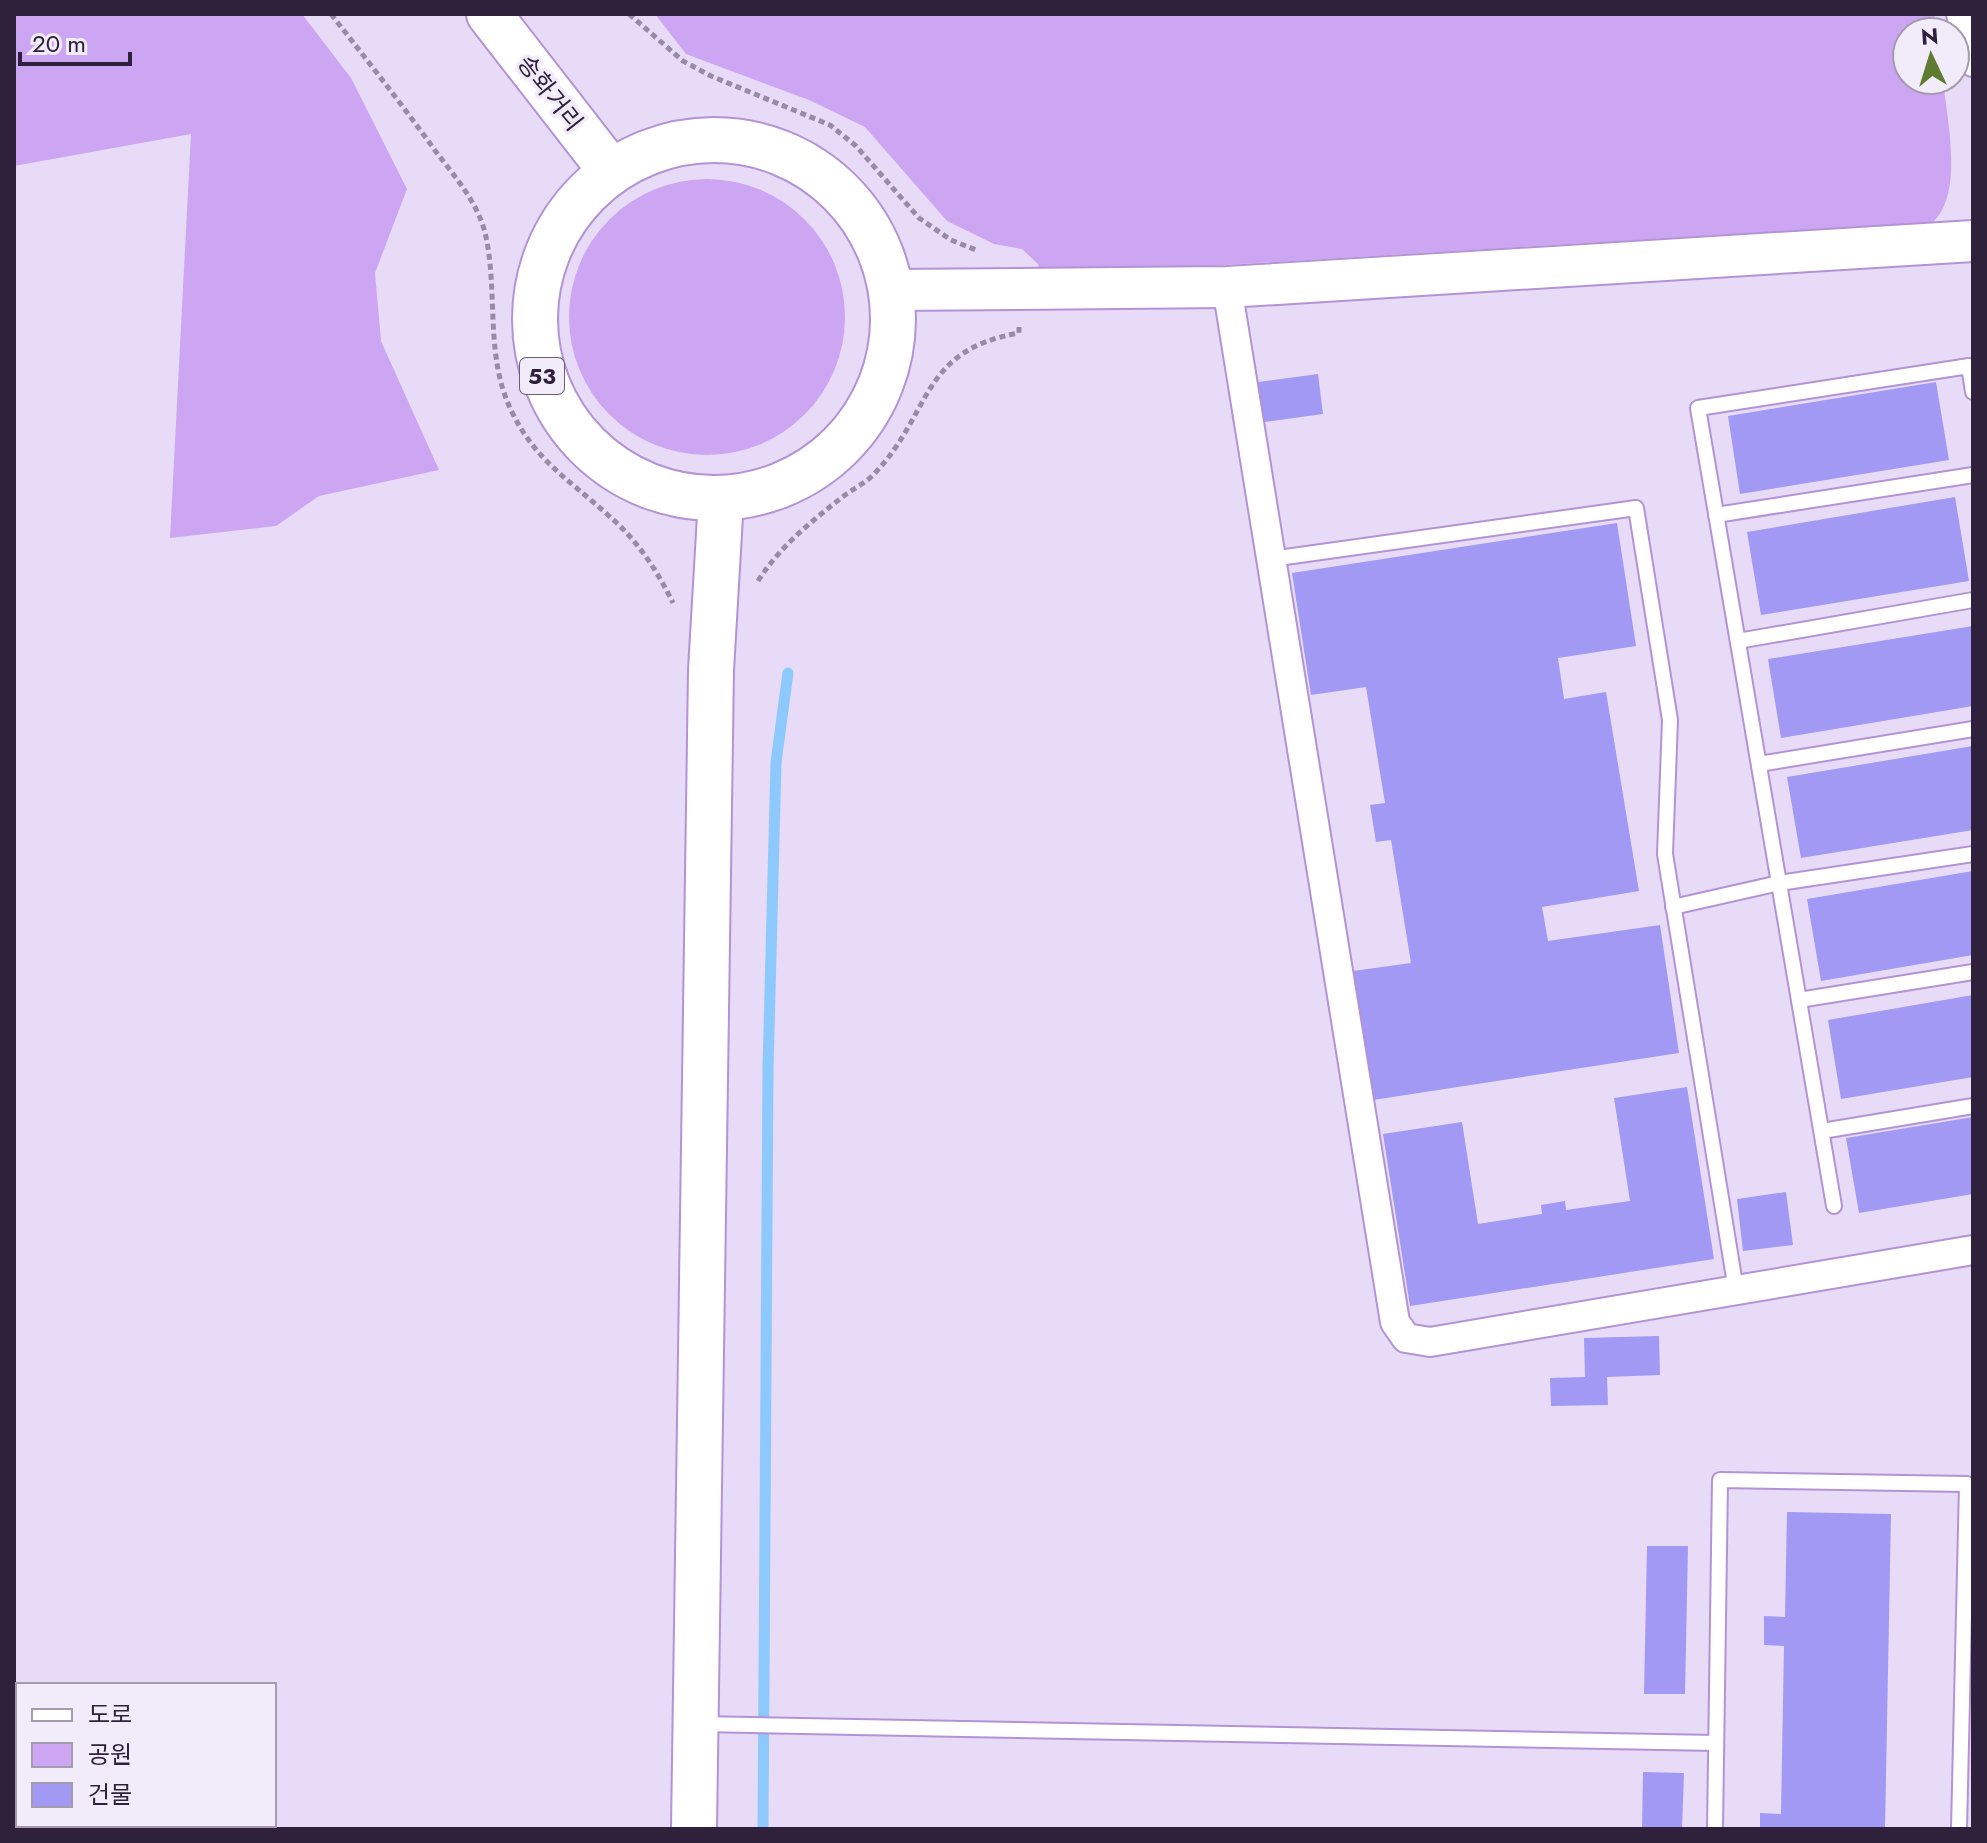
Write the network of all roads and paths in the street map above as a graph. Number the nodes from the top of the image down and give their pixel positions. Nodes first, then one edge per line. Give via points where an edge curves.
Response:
1 (331, 14) edge
2 (489, 14) edge
3 (629, 14) edge
4 (1961, 14) edge
5 (1973, 62) edge
6 (611, 171) junction
7 (1973, 241) edge
8 (988, 255) dead end
9 (1227, 287) junction
10 (893, 290) junction
11 (1019, 333) dead end
12 (1973, 392) edge
13 (1973, 475) edge
14 (721, 499) junction
15 (1716, 515) junction
16 (1271, 559) junction
17 (754, 588) dead end
18 (1973, 600) edge
19 (676, 610) dead end
20 (1738, 641) junction
21 (1973, 729) edge
22 (1759, 764) junction
23 (1973, 854) edge
24 (1779, 883) junction
25 (1673, 907) junction
26 (1973, 972) edge
27 (1799, 1000) junction
28 (1973, 1106) edge
29 (1822, 1131) junction
30 (1834, 1206) dead end
31 (1973, 1250) edge
32 (1736, 1290) junction
33 (696, 1724) junction
34 (1716, 1743) junction
35 (1968, 1749) edge
36 (694, 1829) edge
37 (1715, 1829) edge
38 (1959, 1829) edge

1 - 19 path via 473,203 486,235 500,379 530,444 638,546
2 - 6 main road, 송화거리
3 - 8 path via 683,61 830,125 856,146 919,218 951,240
4 - 5 street
6 - 10 main road, 53 via 663,146 724,139 783,153 835,185 873,233
6 - 14 main road, 53 via 569,211 542,263 533,319 543,376 570,427 611,467 663,492
7 - 9 main road
9 - 10 main road
9 - 16 street
10 - 14 main road, 53 via 892,351 871,408 852,432 833,455 781,487
11 - 17 path via 979,343 936,377 875,474 799,531
12 - 15 lane via 1969,366 1698,408
13 - 15 lane
14 - 33 main road via 711,670
15 - 20 lane
16 - 25 lane via 1636,508 1670,720 1665,854
16 - 32 street via 1395,1322 1406,1338 1430,1342
18 - 20 lane
20 - 22 lane
21 - 22 lane
22 - 24 lane
23 - 24 lane
24 - 25 lane
24 - 27 lane
25 - 32 lane
26 - 27 lane
27 - 29 lane
28 - 29 lane
29 - 30 lane
31 - 32 street
33 - 34 lane
33 - 36 main road
34 - 35 lane via 1720,1480 1967,1484
34 - 37 lane
35 - 38 lane

